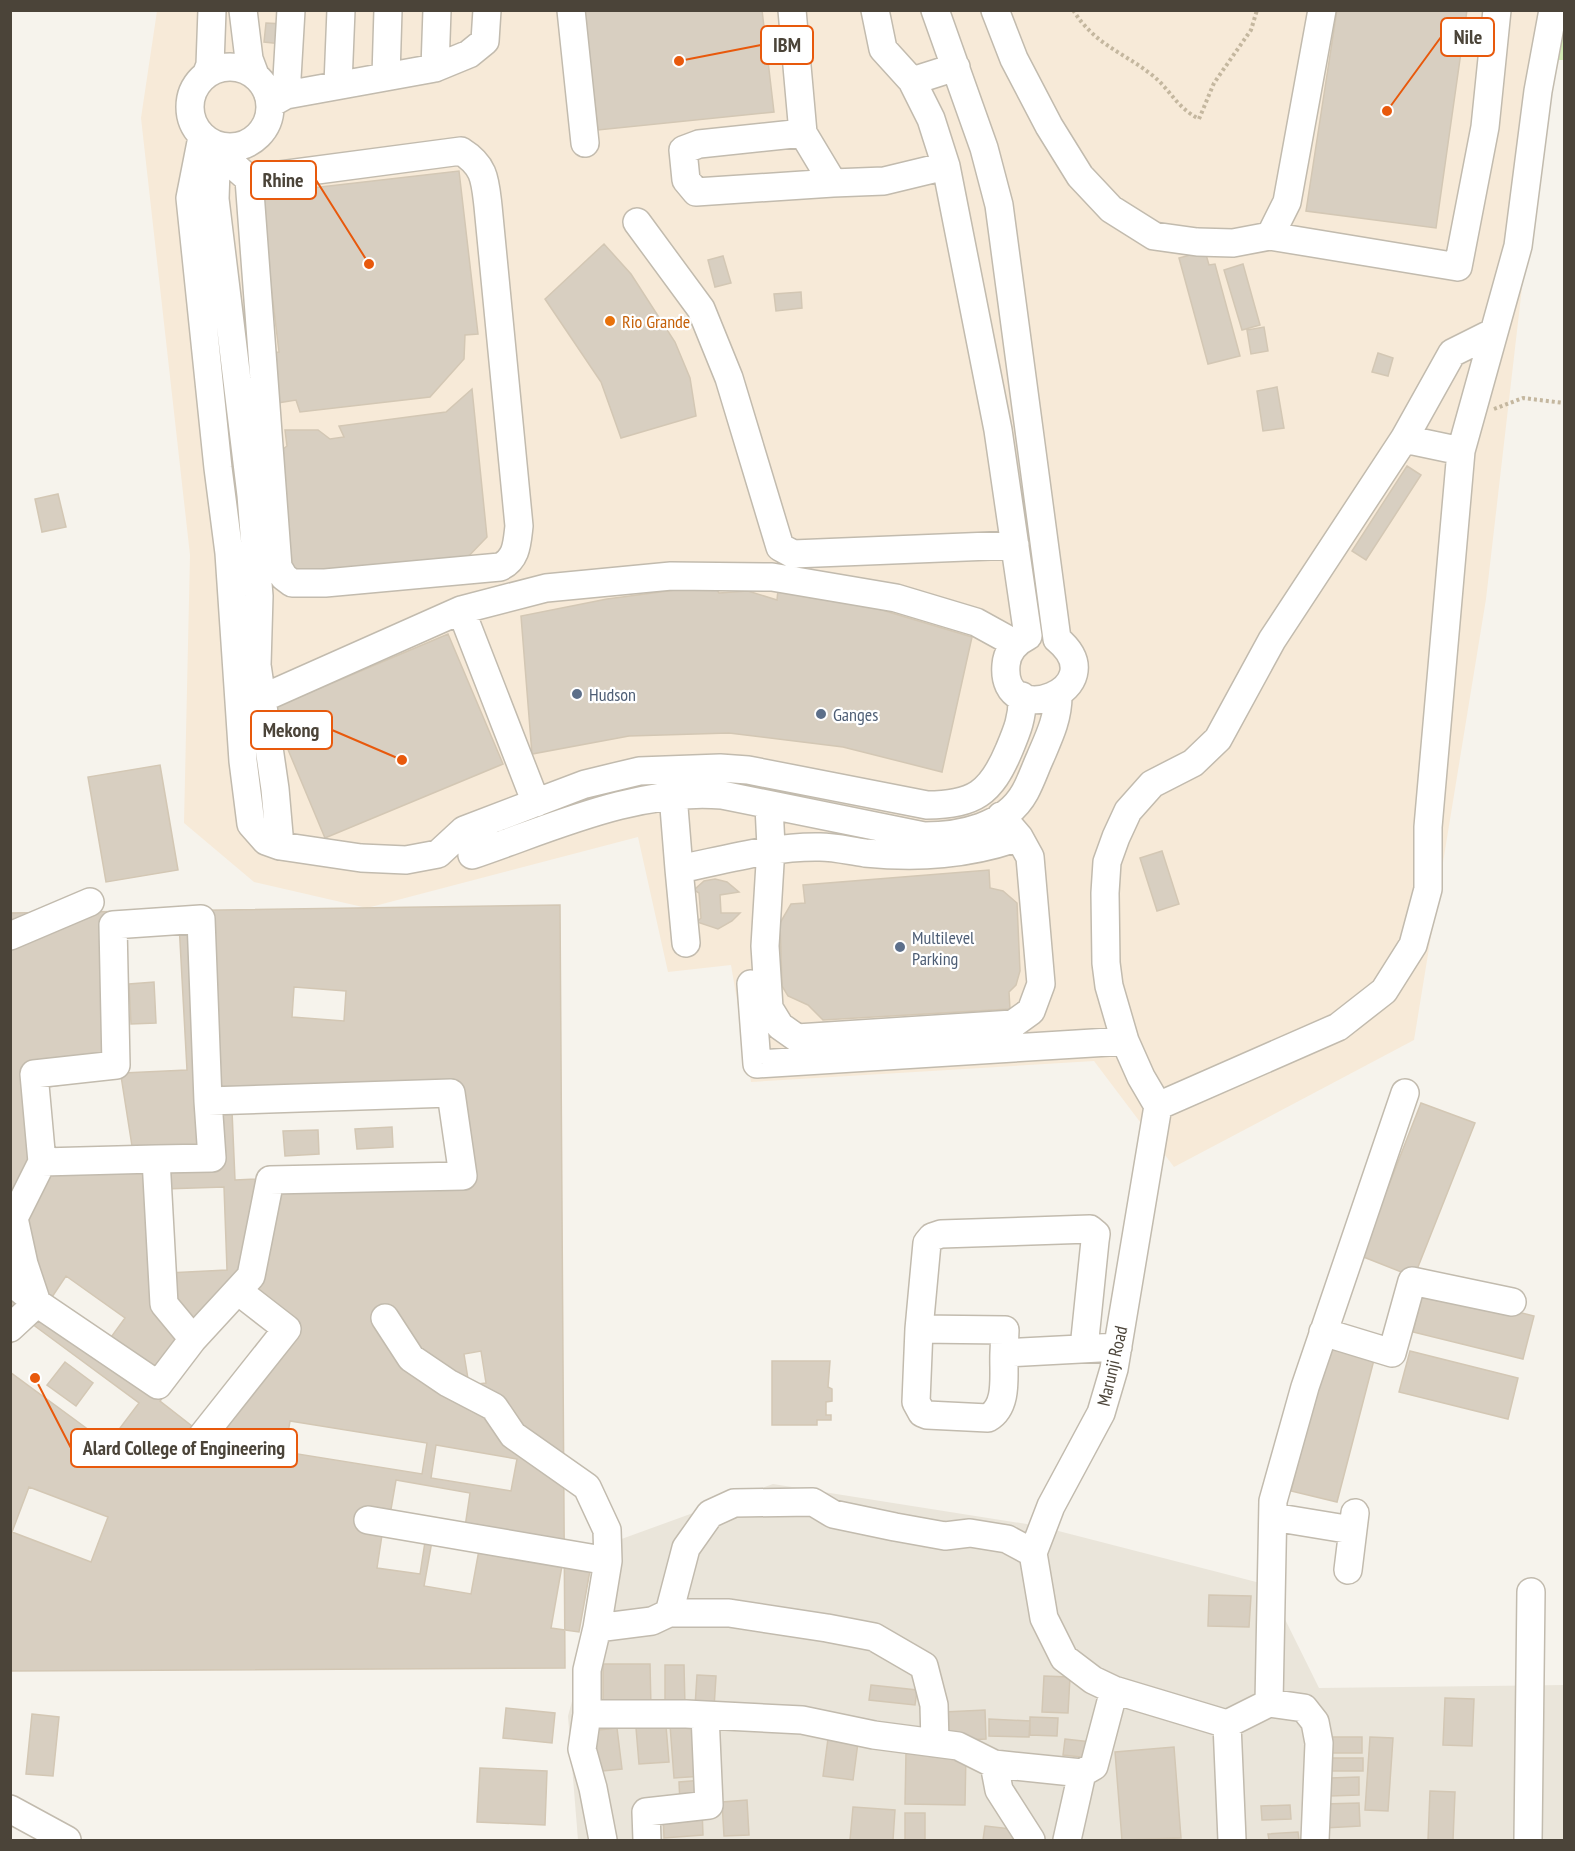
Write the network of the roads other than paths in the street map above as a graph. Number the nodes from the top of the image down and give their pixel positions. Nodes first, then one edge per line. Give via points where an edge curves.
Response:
1 (212, 10) edge
2 (243, 10) edge
3 (291, 10) edge
4 (340, 10) edge
5 (388, 10) edge
6 (437, 10) edge
7 (487, 10) edge
8 (572, 10) edge
9 (792, 10) edge
10 (875, 10) edge
11 (935, 10) edge
12 (995, 10) edge
13 (1322, 10) edge
14 (1497, 10) edge
15 (1553, 10) edge
16 (956, 67) junction
17 (435, 69) junction
18 (206, 75) junction
19 (255, 75) junction
20 (386, 76) junction
21 (912, 81) junction
22 (338, 84) junction
23 (278, 99) junction
24 (803, 133) junction
25 (202, 137) junction
26 (585, 143) dead end
27 (229, 152) junction
28 (946, 166) junction
29 (249, 179) junction
30 (833, 183) junction
31 (637, 222) dead end
32 (1270, 236) junction
33 (1494, 332) junction
34 (1404, 439) junction
35 (1461, 451) junction
36 (1015, 545) junction
37 (460, 610) junction
38 (1022, 640) junction
39 (1022, 696) junction
40 (1058, 696) junction
41 (250, 705) junction
42 (673, 795) junction
43 (536, 803) junction
44 (769, 806) junction
45 (1001, 816) junction
46 (1019, 837) junction
47 (771, 852) junction
48 (472, 855) dead end
49 (679, 869) junction
50 (90, 903) dead end
51 (10, 936) edge
52 (686, 943) dead end
53 (749, 957) dead end
54 (1125, 1041) junction
55 (1405, 1092) dead end
56 (208, 1101) junction
57 (1158, 1106) junction
58 (156, 1159) junction
59 (42, 1162) junction
60 (10, 1281) edge
61 (238, 1291) junction
62 (1512, 1302) dead end
63 (37, 1303) junction
64 (385, 1318) dead end
65 (10, 1328) edge
66 (919, 1329) junction
67 (1323, 1332) junction
68 (193, 1339) junction
69 (1118, 1347) junction
70 (1084, 1348) junction
71 (1004, 1353) junction
72 (199, 1440) dead end
73 (1273, 1517) junction
74 (368, 1520) dead end
75 (1033, 1553) junction
76 (608, 1561) junction
77 (1348, 1570) dead end
78 (1530, 1592) dead end
79 (669, 1613) junction
80 (597, 1628) junction
81 (1114, 1690) junction
82 (1269, 1702) junction
83 (587, 1714) junction
84 (705, 1715) junction
85 (1227, 1724) junction
86 (935, 1743) junction
87 (994, 1764) junction
88 (1082, 1773) junction
89 (10, 1809) edge
90 (56, 1837) edge
91 (603, 1840) edge
92 (647, 1840) edge
93 (1031, 1840) edge
94 (1067, 1840) edge
95 (1232, 1840) edge
96 (1315, 1840) edge
97 (1528, 1840) edge

1 - 18 street via 210,65
2 - 19 street
3 - 23 street
4 - 22 street
5 - 20 street
6 - 17 street
7 - 17 street via 485,41 469,54
8 - 26 street
9 - 24 street
10 - 21 street via 883,49
11 - 16 street
12 - 32 street via 1014,59 1049,126 1080,176 1111,209 1154,236 1233,243
13 - 32 street via 1287,202
14 - 32 street via 1485,127 1458,267
15 - 33 street via 1518,246
16 - 21 street
16 - 40 street via 999,205 1057,639 1068,650 1073,671
17 - 20 street
18 - 19 street via 230,67
18 - 25 street via 197,83 189,105 194,128
19 - 23 street via 268,93
20 - 22 street
21 - 28 street via 932,119
22 - 23 street
23 - 27 street via 257,138
24 - 30 street
24 - 30 street via 699,144 683,150 686,180 696,192
25 - 27 street
25 - 41 street via 190,198 218,468
27 - 29 street
27 - 41 street via 216,169 215,199 251,495 259,596 257,665
28 - 30 street via 884,181
28 - 36 street via 998,430
29 - 29 street via 278,567 284,577 292,583 325,583 500,567 508,563 515,552 519,526 488,206 484,177 475,160 461,151
31 - 36 street via 701,309 729,378 780,548 793,554
33 - 34 street via 1452,353
33 - 35 street
34 - 35 street
34 - 54 street via 1272,640 1218,739 1193,763 1152,784 1128,811 1107,862 1105,893 1109,986
35 - 57 street via 1428,827 1428,889 1413,945 1384,992 1338,1027
36 - 38 street
37 - 38 street via 557,587 671,576 772,577 896,598
37 - 41 street
37 - 43 street
38 - 39 street via 1008,657 1006,672 1011,686
39 - 40 street via 1036,701
39 - 43 street via 1021,723 998,777 976,795 947,805 927,805 720,768 639,771 585,784
40 - 45 street via 1054,725 1025,793
41 - 43 street via 275,789 280,846 360,858 406,860 438,854 464,830
42 - 44 street via 722,795
42 - 48 street via 613,808
42 - 49 street
44 - 45 street via 924,836 969,832
44 - 47 street
45 - 46 street
46 - 47 street via 985,849 936,856 819,847
46 - 47 street via 1030,857 1041,984 1031,1011 1013,1024 796,1038 780,1026 769,1008 765,946
47 - 49 street
49 - 52 street
50 - 51 street
53 - 54 street via 757,1064
54 - 57 street
55 - 67 street
56 - 58 street via 212,1158
56 - 59 street via 201,919 113,925 116,1065 34,1074
56 - 61 street via 451,1093 463,1176 270,1180 251,1276
57 - 69 street, Marunji Road
58 - 59 street
58 - 68 street via 164,1304
59 - 63 street via 14,1218
60 - 63 street
61 - 68 street
61 - 72 street via 287,1329
62 - 67 street via 1412,1281 1392,1353
63 - 65 street
63 - 68 street via 158,1385
64 - 76 street via 411,1358 494,1407 513,1435 587,1487 607,1530
66 - 70 street via 927,1243 932,1237 1090,1229 1096,1234
66 - 71 street via 1005,1330
66 - 71 street via 916,1402 927,1415 988,1418 996,1414 1002,1402
67 - 73 street via 1278,1482
69 - 70 street
69 - 75 street, Marunji Road via 1101,1413 1051,1506
70 - 71 street
73 - 77 street via 1354,1521
73 - 82 street
74 - 76 street
75 - 79 street via 1007,1539 970,1533 945,1536 895,1527 833,1514 813,1502 734,1503 710,1514 686,1548
75 - 81 street via 1044,1618 1064,1658
76 - 80 street
78 - 97 street
79 - 80 street via 652,1621
79 - 86 street via 729,1613 874,1637 924,1666 933,1705
80 - 83 street via 587,1670
81 - 85 street
81 - 88 street via 1094,1766
82 - 85 street
82 - 96 street via 1304,1708 1315,1722 1319,1743
83 - 84 street
83 - 91 street via 582,1749
84 - 86 street via 802,1720
84 - 92 street via 709,1805 646,1812
85 - 95 street
86 - 87 street via 958,1746
87 - 88 street
87 - 93 street via 999,1790
88 - 94 street
89 - 90 street

